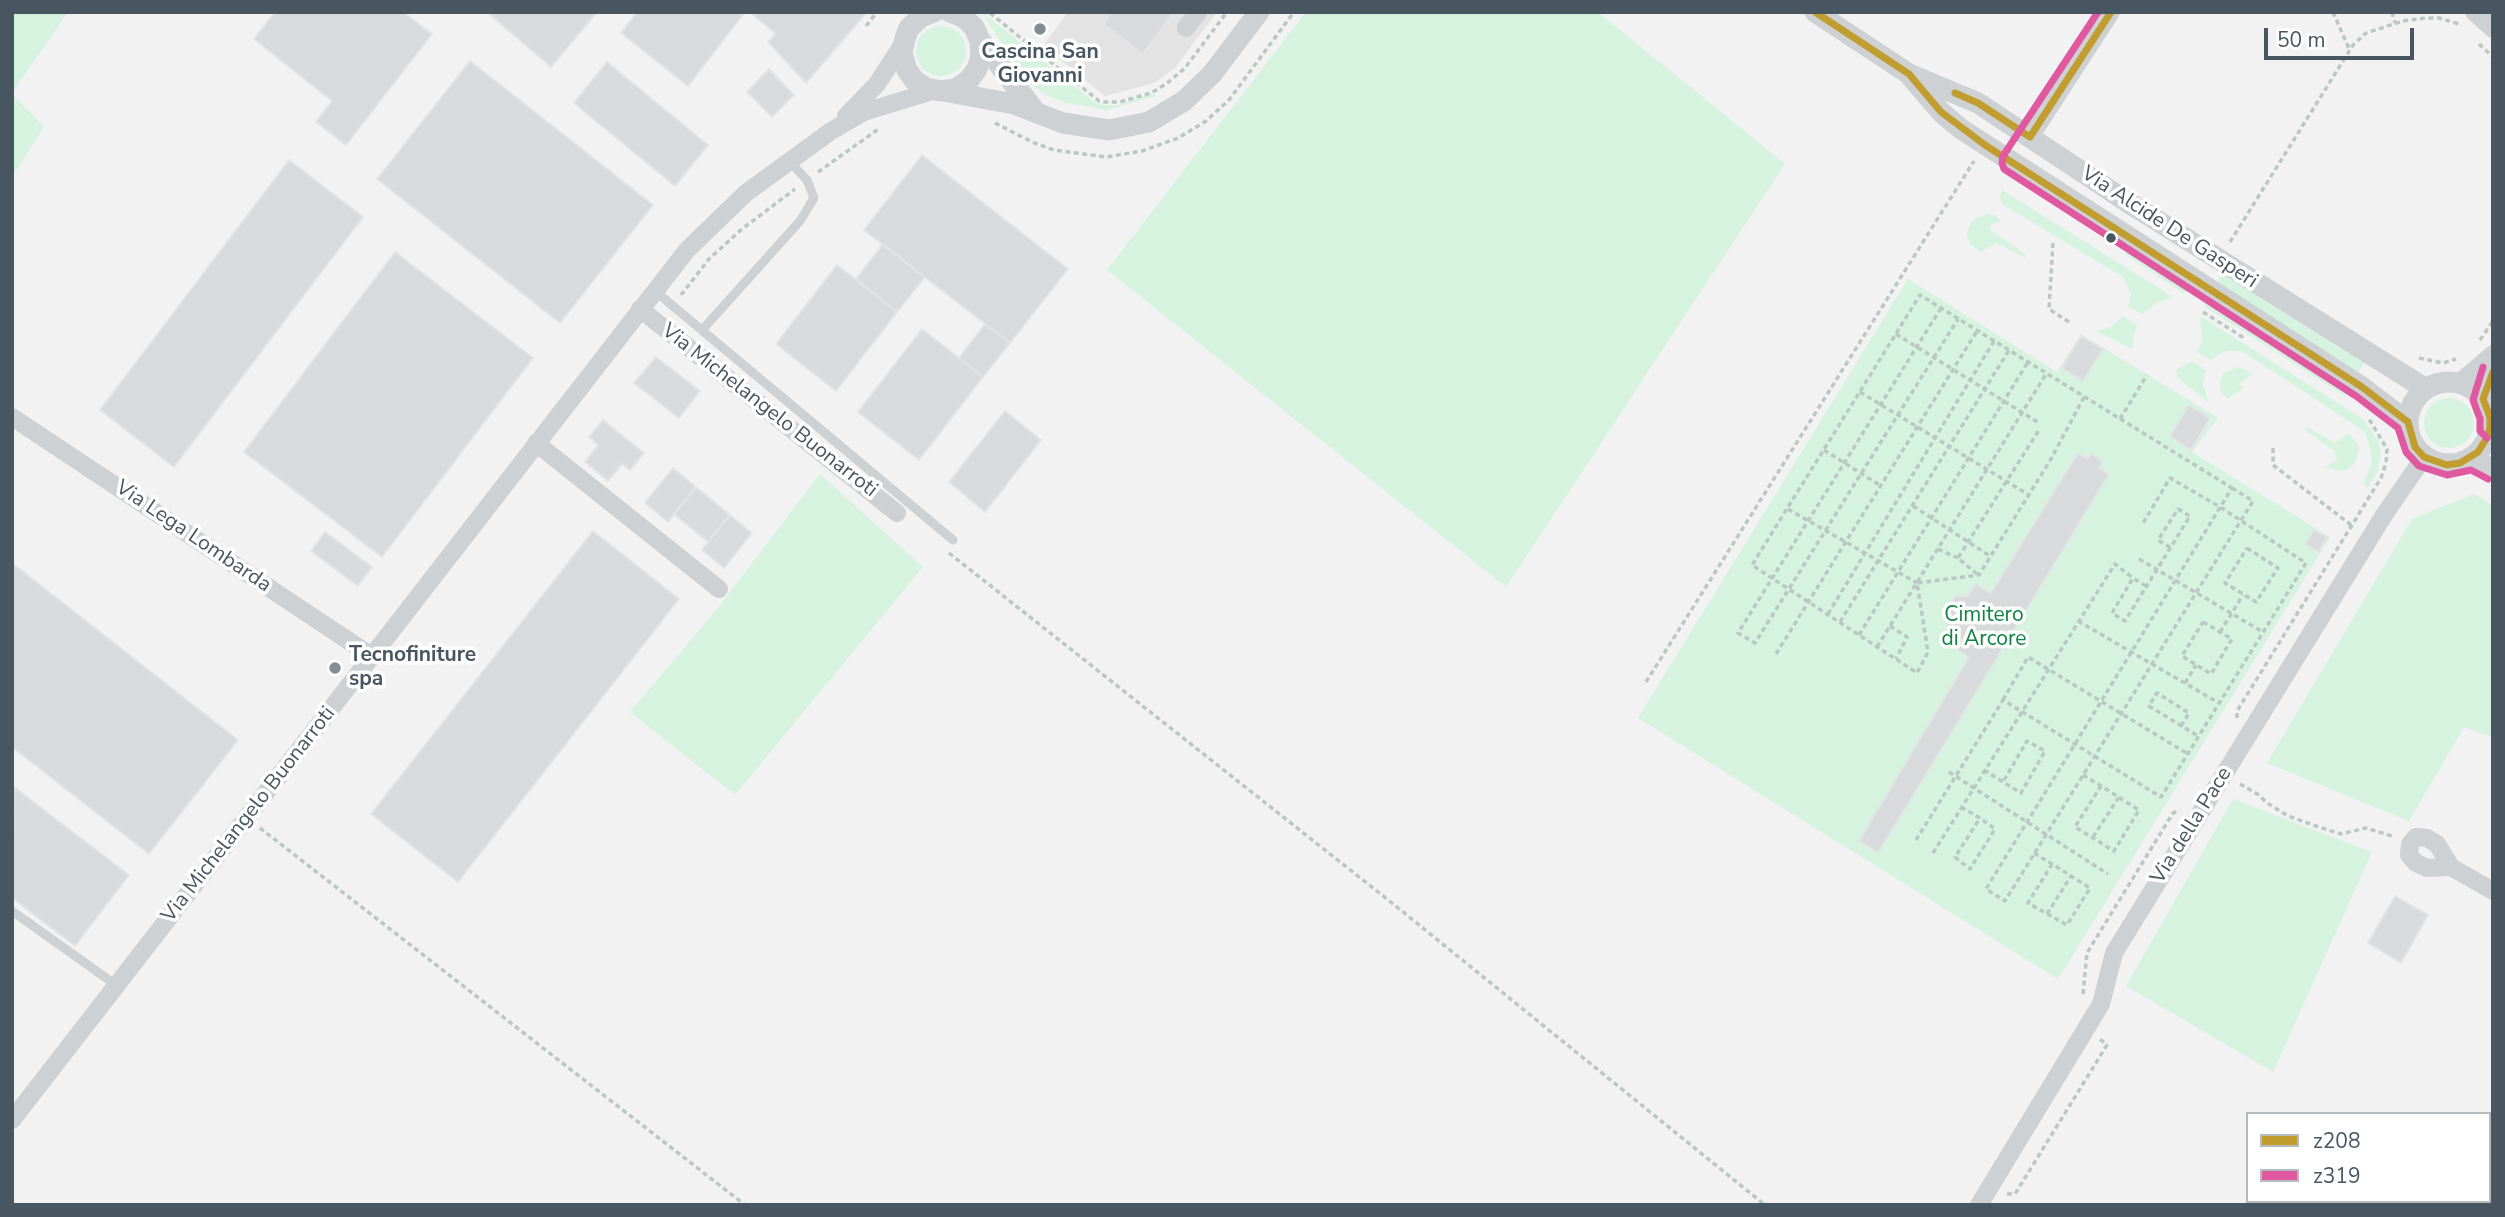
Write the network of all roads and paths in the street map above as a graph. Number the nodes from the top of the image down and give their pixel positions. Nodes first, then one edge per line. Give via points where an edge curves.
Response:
1 (877, 12) edge
2 (899, 12) edge
3 (933, 12) edge
4 (952, 12) edge
5 (990, 12) edge
6 (1198, 12) edge
7 (1227, 12) edge
8 (1259, 12) edge
9 (1294, 12) edge
10 (1815, 12) edge
11 (2111, 12) edge
12 (2333, 12) edge
13 (2392, 12) edge
14 (2474, 12) edge
15 (2395, 23) junction
16 (866, 26) dead end
17 (2461, 26) dead end
18 (1186, 28) dead end
19 (2493, 29) edge
20 (980, 40) junction
21 (904, 41) junction
22 (2477, 41) dead end
23 (2350, 51) junction
24 (2493, 57) edge
25 (1909, 74) junction
26 (939, 91) junction
27 (1034, 110) junction
28 (994, 122) dead end
29 (881, 127) dead end
30 (831, 131) junction
31 (1985, 145) junction
32 (2021, 149) junction
33 (789, 162) junction
34 (807, 180) junction
35 (2053, 243) dead end
36 (2229, 244) dead end
37 (655, 290) junction
38 (673, 305) junction
39 (1941, 308) junction
40 (640, 309) junction
41 (1958, 319) junction
42 (2493, 321) edge
43 (2072, 324) dead end
44 (702, 329) junction
45 (1977, 331) junction
46 (1896, 334) junction
47 (1994, 341) junction
48 (1916, 346) junction
49 (2009, 350) junction
50 (2484, 351) edge
51 (1934, 357) junction
52 (2416, 357) dead end
53 (2460, 358) dead end
54 (2028, 362) junction
55 (1953, 369) junction
56 (2493, 371) edge
57 (2046, 374) junction
58 (2147, 375) dead end
59 (1971, 380) junction
60 (2459, 383) junction
61 (1984, 389) junction
62 (2426, 389) junction
63 (1860, 392) junction
64 (2084, 397) junction
65 (2483, 400) junction
66 (2003, 401) junction
67 (1880, 404) junction
68 (2022, 412) junction
69 (1898, 415) junction
70 (2366, 416) dead end
71 (12, 417) edge
72 (2120, 419) junction
73 (2408, 422) junction
74 (2039, 423) dead end
75 (1917, 427) junction
76 (2491, 428) edge
77 (2039, 430) dead end
78 (1936, 438) junction
79 (536, 443) junction
80 (1949, 446) junction
81 (2273, 448) dead end
82 (1824, 450) junction
83 (2424, 457) junction
84 (1968, 458) junction
85 (2471, 458) junction
86 (1844, 462) junction
87 (1987, 470) junction
88 (2493, 470) edge
89 (1861, 473) junction
90 (2005, 481) junction
91 (1881, 486) junction
92 (2232, 488) junction
93 (2029, 495) junction
94 (1912, 505) junction
95 (2220, 507) junction
96 (1787, 509) junction
97 (897, 513) dead end
98 (1931, 517) junction
99 (1808, 520) junction
100 (2240, 521) junction
101 (2142, 525) dead end
102 (2351, 525) junction
103 (1950, 529) junction
104 (1826, 531) junction
105 (953, 540) dead end
106 (1846, 542) junction
107 (1969, 542) junction
108 (1938, 548) junction
109 (2171, 548) junction
110 (949, 554) dead end
111 (1866, 554) junction
112 (1990, 556) junction
113 (1958, 558) junction
114 (2139, 559) dead end
115 (1878, 561) junction
116 (2157, 569) junction
117 (1898, 572) junction
118 (1979, 575) junction
119 (1772, 578) junction
120 (2133, 578) junction
121 (2175, 580) junction
122 (1917, 583) junction
123 (2146, 586) junction
124 (719, 589) dead end
125 (1789, 590) junction
126 (2196, 593) junction
127 (2244, 594) junction
128 (1808, 602) junction
129 (2232, 614) junction
130 (1828, 615) junction
131 (2078, 621) junction
132 (1839, 622) junction
133 (1890, 626) junction
134 (2220, 632) junction
135 (2263, 632) junction
136 (1859, 635) junction
137 (1877, 647) junction
138 (2131, 652) junction
139 (1776, 654) dead end
140 (373, 657) junction
141 (1896, 659) junction
142 (2152, 664) junction
143 (2196, 665) junction
144 (2049, 669) junction
145 (1646, 682) dead end
146 (2185, 683) junction
147 (2003, 700) junction
148 (2101, 701) junction
149 (2219, 703) junction
150 (2021, 712) junction
151 (2121, 713) junction
152 (2237, 721) dead end
153 (2181, 726) junction
154 (2198, 736) junction
155 (2074, 745) junction
156 (2188, 754) junction
157 (2094, 756) junction
158 (1984, 770) junction
159 (1949, 772) dead end
160 (2083, 775) junction
161 (1954, 777) junction
162 (2003, 782) junction
163 (2101, 786) junction
164 (1973, 787) junction
165 (2259, 795) dead end
166 (2119, 797) junction
167 (1961, 807) junction
168 (2189, 808) dead end
169 (246, 817) junction
170 (1980, 818) junction
171 (2027, 821) junction
172 (2046, 834) junction
173 (2093, 837) junction
174 (1916, 840) dead end
175 (2410, 844) joint
176 (1933, 853) dead end
177 (2034, 853) junction
178 (2052, 863) junction
179 (2108, 874) dead end
180 (2071, 876) junction
181 (2493, 891) edge
182 (12, 911) edge
183 (2047, 914) junction
184 (116, 985) junction
185 (2082, 1000) dead end
186 (2088, 1027) junction
187 (12, 1120) edge
188 (1991, 1186) junction
189 (745, 1205) edge
190 (1765, 1205) edge
191 (1979, 1205) edge

1 - 16 path
2 - 21 street
3 - 21 street via 914,23
4 - 20 street via 971,23
5 - 7 path via 1104,103 1151,93 1166,84 1185,68
6 - 18 street
8 - 27 street via 1212,74 1184,101 1149,122 1109,130 1063,123
9 - 28 path via 1229,100 1178,138 1106,157 1054,150
10 - 25 street, Via Alcide De Gasperi
11 - 32 street
12 - 23 path
13 - 15 path
14 - 19 street
15 - 17 path via 2439,18
15 - 23 path via 2366,33
20 - 26 street via 981,56 973,76 957,88
20 - 27 street
21 - 26 street via 903,58 909,73 921,85
21 - 30 street, Via Michelangelo Buonarroti via 877,84
22 - 24 path
23 - 36 path
25 - 31 street, Via Alcide De Gasperi via 1941,112
25 - 32 street, Via Alcide De Gasperi via 1967,97
26 - 27 street
26 - 30 street, Via Michelangelo Buonarroti via 864,112
29 - 34 path
30 - 33 street, Via Michelangelo Buonarroti
31 - 32 street, Via Alcide De Gasperi
31 - 145 path
32 - 62 street, Via Alcide De Gasperi via 2230,267
32 - 73 street, Via Alcide De Gasperi
33 - 34 lane
33 - 37 street, Via Michelangelo Buonarroti via 747,193 687,250
34 - 38 path via 709,259
34 - 44 lane via 814,198 800,221
35 - 43 path via 2049,309
37 - 38 lane
37 - 40 street, Via Michelangelo Buonarroti
38 - 44 lane
39 - 41 path
39 - 46 path via 1920,295
39 - 48 path
40 - 79 street, Via Michelangelo Buonarroti
40 - 97 street, Via Michelangelo Buonarroti
41 - 45 path
41 - 51 path
42 - 50 path
44 - 105 lane
45 - 47 path
45 - 55 path
46 - 48 path
46 - 63 path
47 - 49 path
47 - 59 path
48 - 51 path
48 - 67 path
49 - 54 path
49 - 61 path
50 - 60 street
51 - 55 path
51 - 69 path
52 - 53 path via 2444,363
54 - 57 path
54 - 66 path
55 - 59 path
55 - 75 path
56 - 65 street
57 - 64 path
57 - 68 path
58 - 72 path
59 - 61 path
59 - 78 path
60 - 62 street
60 - 65 street
61 - 66 path
61 - 80 path
62 - 73 street via 2416,398
63 - 67 path
63 - 82 path
64 - 72 path
64 - 93 path
65 - 76 street
66 - 68 path
66 - 84 path
67 - 69 path
67 - 86 path
68 - 74 path
68 - 87 path
69 - 75 path
69 - 89 path
70 - 102 path via 2387,449 2386,463
71 - 140 street, Via Lega Lombarda
72 - 92 path
73 - 83 street via 2415,447
75 - 78 path
75 - 91 path
76 - 85 street via 2484,445
77 - 90 path
78 - 80 path
78 - 111 path
79 - 124 street
79 - 140 street, Via Michelangelo Buonarroti
80 - 84 path
80 - 94 path
81 - 102 path via 2273,465
82 - 86 path
82 - 96 path
83 - 85 street via 2447,465
83 - 186 street, Via della Pace via 2114,953 2101,1004
84 - 87 path
84 - 98 path
85 - 88 street
86 - 89 path
86 - 99 path
87 - 90 path
87 - 103 path
89 - 91 path
89 - 104 path
90 - 93 path
90 - 107 path
91 - 106 path
92 - 95 path
92 - 100 path via 2253,501
93 - 112 path
94 - 98 path
94 - 115 path
95 - 100 path
95 - 101 path via 2170,478
95 - 121 path
96 - 99 path
96 - 119 path via 1752,565
98 - 103 path
98 - 117 path
99 - 104 path
99 - 119 path
100 - 126 path
100 - 135 path via 2306,563
102 - 152 path via 2237,711
103 - 107 path
103 - 108 path
104 - 106 path
104 - 125 path
106 - 111 path
106 - 128 path
107 - 112 path
107 - 113 path
108 - 113 path
108 - 122 path
109 - 109 path via 2190,516 2178,509 2158,540
109 - 116 path
110 - 190 path
111 - 115 path
111 - 130 path
112 - 118 path
113 - 118 path
114 - 116 path
115 - 117 path
115 - 132 path
116 - 121 path
116 - 123 path
117 - 122 path
117 - 136 path
118 - 122 path
119 - 125 path
119 - 125 path via 1738,633 1755,643
120 - 123 path
120 - 123 path via 2112,613 2125,621
120 - 131 path via 2115,564
121 - 126 path
121 - 138 path
122 - 133 path
122 - 141 path via 1928,652 1917,673
125 - 128 path
126 - 129 path
126 - 142 path
127 - 127 path via 2256,602 2278,568 2247,548 2225,583
127 - 129 path
128 - 130 path
128 - 139 path
129 - 134 path
129 - 135 path
130 - 132 path
131 - 138 path
131 - 144 path
132 - 136 path
133 - 137 path
133 - 141 path via 1908,638
134 - 143 path via 2232,639 2211,674
134 - 143 path via 2203,622 2182,656
135 - 149 path
136 - 137 path
137 - 141 path
138 - 142 path
138 - 148 path
140 - 169 street, Via Michelangelo Buonarroti
142 - 146 path
142 - 151 path
143 - 146 path
144 - 147 path via 2028,657
144 - 148 path
144 - 150 path
146 - 149 path
147 - 150 path
147 - 161 path
148 - 151 path
148 - 155 path
149 - 154 path
150 - 155 path
150 - 158 path
151 - 156 path
151 - 157 path
153 - 153 path via 2149,706 2157,693 2189,713
153 - 154 path
154 - 156 path
155 - 157 path
155 - 171 path
156 - 157 path via 2161,797
157 - 160 path
158 - 162 path
158 - 164 path
159 - 161 path
160 - 163 path
160 - 172 path
161 - 164 path
161 - 174 path
162 - 162 path via 2021,793 2045,751 2027,741
163 - 166 path
163 - 173 path via 2076,827
164 - 167 path
164 - 171 path
165 - 175 path via 2288,816 2316,826 2341,834 2366,828
166 - 173 path
166 - 173 path via 2139,810 2114,851
167 - 170 path
167 - 176 path
168 - 185 path via 2173,813 2087,953
169 - 184 street, Via Michelangelo Buonarroti
169 - 189 path
170 - 170 path via 1995,829 1970,869 1955,857
171 - 172 path
171 - 177 path via 1986,889 2005,901
172 - 177 path
172 - 179 path
175 - 181 street via 2416,837 2427,838 2437,844 2451,867
177 - 178 path
178 - 180 path
178 - 183 path via 2028,903
180 - 183 path
180 - 183 path via 2090,888 2067,925
182 - 184 lane
184 - 187 street, Via Michelangelo Buonarroti
186 - 188 street, Via della Pace
186 - 188 path via 2107,1045 2015,1194
188 - 191 street, Via della Pace

